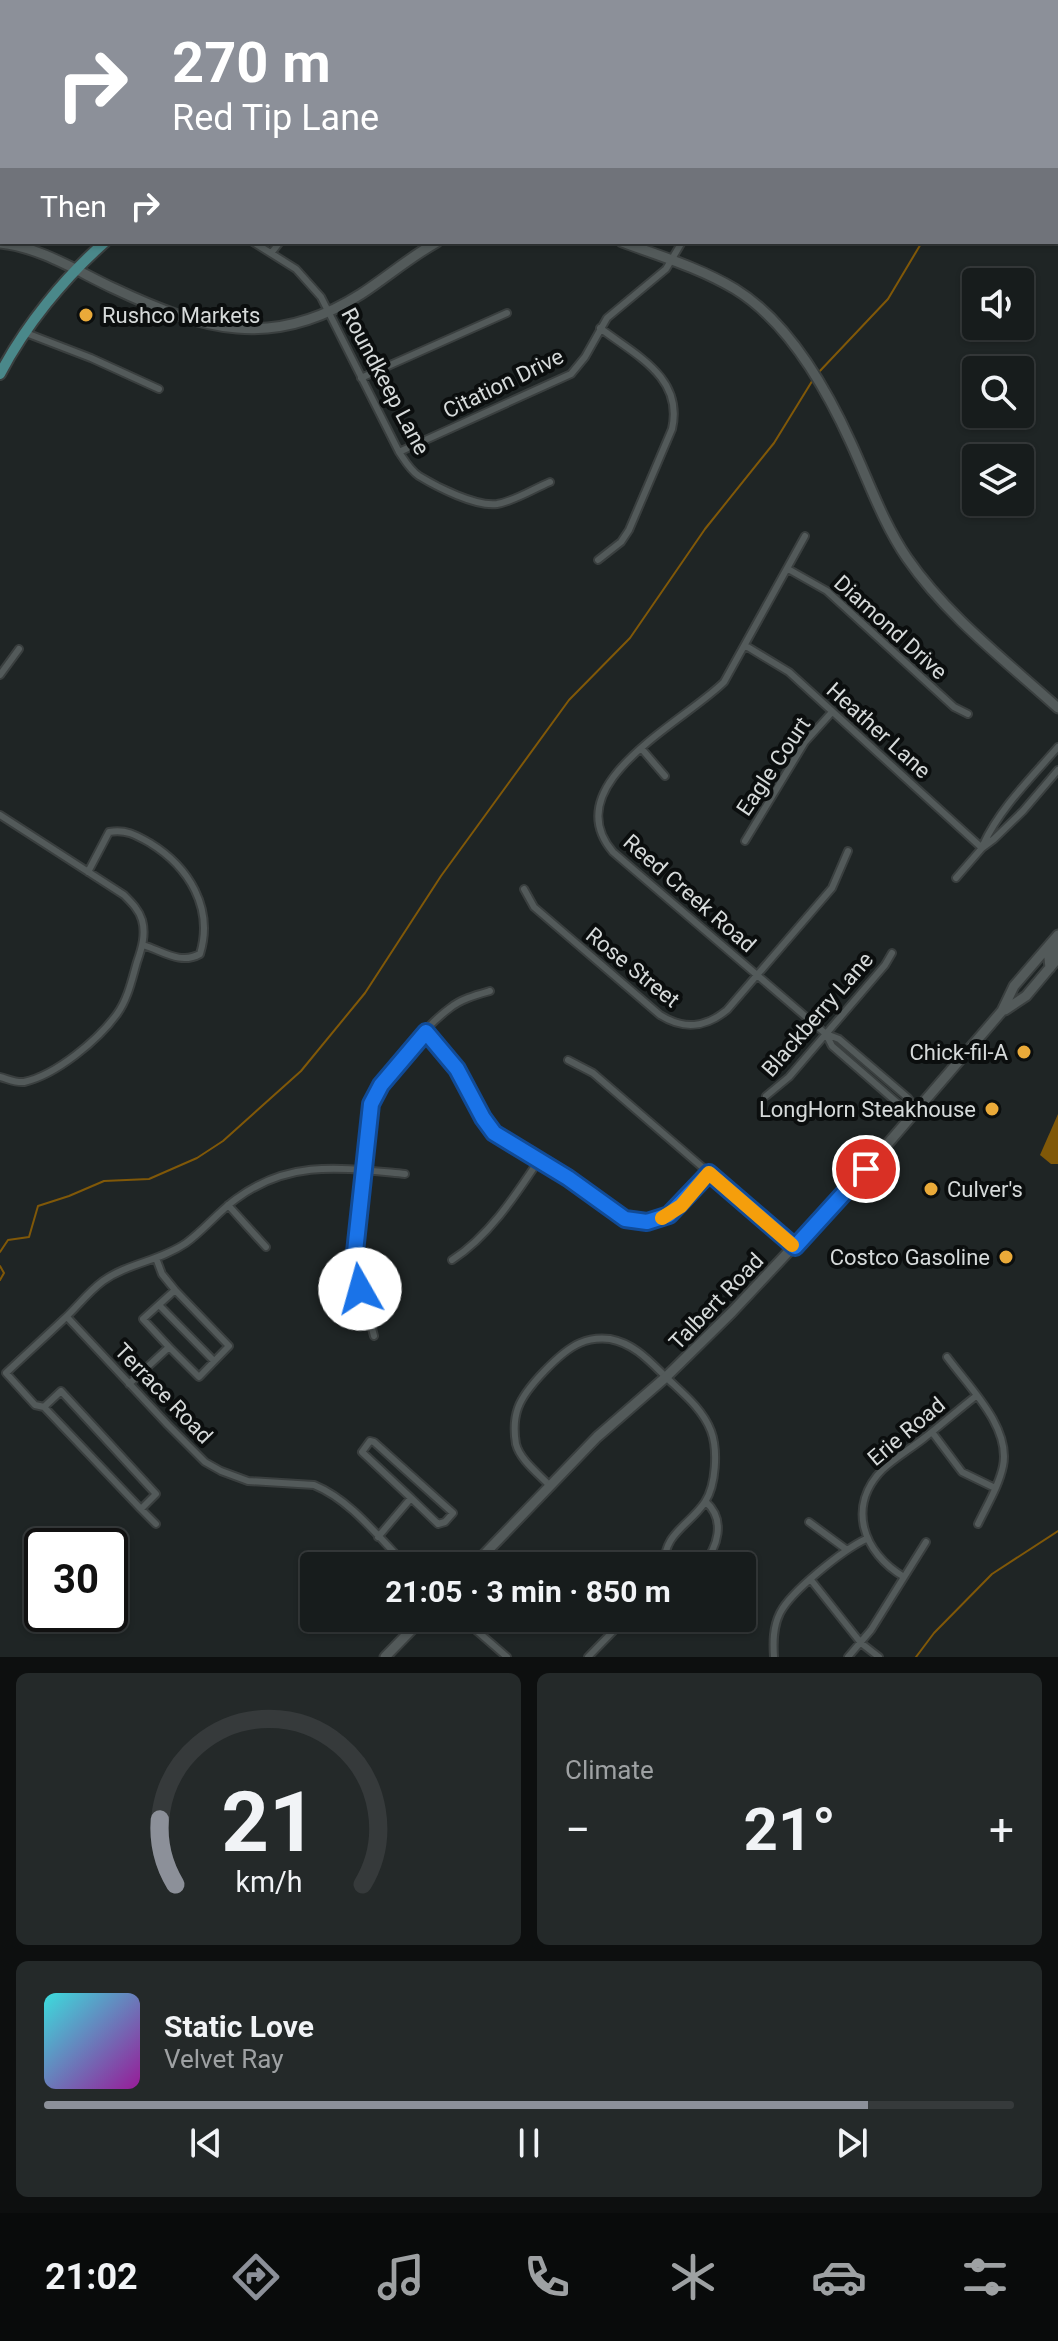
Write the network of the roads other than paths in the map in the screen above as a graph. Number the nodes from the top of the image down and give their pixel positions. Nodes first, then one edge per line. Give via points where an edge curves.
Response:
1 (7, 244) edge
2 (103, 244) edge
3 (257, 244) edge
4 (278, 244) edge
5 (434, 244) edge
6 (628, 244) edge
7 (681, 244) edge
8 (272, 252) junction
9 (672, 260) junction
10 (76, 271) junction
11 (329, 311) junction
12 (507, 313) dead end
13 (600, 328) junction
14 (26, 333) junction
15 (0, 374) edge
16 (361, 378) junction
17 (159, 389) dead end
18 (399, 452) junction
19 (550, 482) dead end
20 (805, 536) dead end
21 (598, 560) dead end
22 (788, 569) junction
23 (746, 646) junction
24 (19, 649) dead end
25 (0, 675) edge
26 (1058, 708) edge
27 (832, 712) junction
28 (968, 714) dead end
29 (1058, 747) edge
30 (641, 748) junction
31 (1058, 770) edge
32 (665, 776) dead end
33 (0, 815) edge
34 (745, 841) dead end
35 (982, 848) junction
36 (848, 851) dead end
37 (88, 872) junction
38 (956, 878) dead end
39 (524, 889) dead end
40 (1058, 935) edge
41 (143, 945) junction
42 (1058, 946) edge
43 (892, 953) dead end
44 (1058, 958) edge
45 (1050, 968) junction
46 (757, 975) junction
47 (490, 991) dead end
48 (1002, 1011) junction
49 (426, 1032) junction
50 (826, 1034) junction
51 (568, 1060) dead end
52 (0, 1077) edge
53 (766, 1096) dead end
54 (917, 1111) junction
55 (539, 1160) junction
56 (363, 1170) junction
57 (709, 1173) junction
58 (405, 1174) dead end
59 (228, 1205) junction
60 (266, 1247) dead end
61 (795, 1247) junction
62 (156, 1258) junction
63 (452, 1260) dead end
64 (175, 1290) junction
65 (159, 1305) junction
66 (67, 1317) junction
67 (374, 1336) dead end
68 (169, 1347) junction
69 (947, 1357) dead end
70 (214, 1361) junction
71 (666, 1377) junction
72 (129, 1384) junction
73 (976, 1396) junction
74 (44, 1407) junction
75 (932, 1432) junction
76 (550, 1486) junction
77 (995, 1488) junction
78 (411, 1498) junction
79 (706, 1502) junction
80 (141, 1509) junction
81 (809, 1522) dead end
82 (156, 1524) dead end
83 (978, 1524) dead end
84 (378, 1537) junction
85 (866, 1539) junction
86 (926, 1542) dead end
87 (847, 1550) junction
88 (393, 1552) edge
89 (486, 1552) edge
90 (666, 1552) edge
91 (709, 1552) edge
92 (904, 1577) junction
93 (811, 1580) junction
94 (409, 1632) edge
95 (478, 1632) edge
96 (612, 1632) edge
97 (861, 1643) junction
98 (385, 1657) edge
99 (507, 1657) edge
100 (588, 1657) edge
101 (774, 1657) edge
102 (848, 1657) edge
103 (879, 1657) edge

1 - 10 street
2 - 10 main road
3 - 8 street, Roundkeep Lane
4 - 8 street
5 - 11 street
6 - 9 street
7 - 9 street, Citation Drive
8 - 11 street, Roundkeep Lane via 311,283
9 - 13 street, Citation Drive
9 - 26 street via 737,290 790,339 846,431 892,535 920,577
10 - 11 street via 156,308 212,326 275,327
10 - 14 main road
11 - 16 street, Roundkeep Lane
12 - 16 street
13 - 18 street, Citation Drive via 571,374
13 - 21 street via 668,384 675,413 629,530
14 - 15 main road
14 - 17 street
16 - 18 street, Roundkeep Lane
18 - 19 street, Roundkeep Lane via 419,476 482,504 509,500
20 - 22 street, Reed Creek Road
22 - 23 street, Reed Creek Road
22 - 28 street, Diamond Drive via 827,591
23 - 27 street, Heather Lane via 784,667
23 - 30 street, Reed Creek Road via 712,694
24 - 25 street
27 - 34 street, Eagle Court via 805,742
27 - 35 street, Heather Lane
29 - 35 street via 1012,801
30 - 32 street
30 - 46 street, Reed Creek Road via 600,797 598,826 603,840
31 - 35 street
33 - 37 street
35 - 38 street
36 - 46 street, Rose Street via 832,888
37 - 41 street via 136,908 142,918
37 - 41 street via 109,832 124,830 177,863 200,899 205,937 200,954 177,958
39 - 46 street, Rose Street via 534,907 673,1023 702,1025 716,1020
40 - 48 street, Talbert Road via 1014,986
41 - 52 street via 117,1013 86,1046 40,1076 20,1083
42 - 45 street via 1049,958
43 - 50 street, Blackberry Lane
44 - 45 street, Talbert Road
45 - 48 street, Talbert Road via 1026,996
46 - 50 street, Reed Creek Road
47 - 49 street via 452,1006
48 - 54 street, Talbert Road
49 - 55 street via 457,1069 494,1133
49 - 56 street via 377,1090
50 - 53 street, Blackberry Lane
50 - 54 street, Reed Creek Road via 839,1039
51 - 57 street via 593,1073
54 - 61 street, Talbert Road
55 - 57 street via 613,1212 639,1222 669,1215
55 - 63 street via 500,1215
56 - 58 street
56 - 59 street via 302,1169 253,1187
56 - 67 street via 355,1263
57 - 61 street
59 - 60 street
59 - 62 street via 185,1244
61 - 71 street, Talbert Road
62 - 64 street
62 - 66 street via 102,1282
64 - 65 street
64 - 70 street via 229,1346
65 - 68 street via 143,1319
65 - 70 street
66 - 72 street, Terrace Road
66 - 74 street via 6,1373 35,1405
68 - 70 street via 199,1377
68 - 72 street
69 - 73 street
71 - 76 street, Talbert Road
71 - 76 street via 637,1350 608,1339 583,1341 558,1358 525,1394 514,1423 520,1453
71 - 79 street via 692,1400 711,1430 717,1456
72 - 84 street, Terrace Road via 205,1462 248,1481 321,1488 337,1496
73 - 75 street, Erie Road
73 - 77 street via 1003,1437 1003,1466
74 - 80 street
74 - 80 street via 61,1391 156,1494
75 - 77 street via 962,1472
75 - 85 street, Erie Road via 874,1481 864,1503
76 - 89 street, Talbert Road
77 - 83 street
78 - 78 street via 438,1524 453,1513 370,1441 362,1452
78 - 84 street
79 - 90 street via 679,1528
79 - 91 street via 718,1518 718,1535
80 - 82 street
81 - 87 street
84 - 88 street, Terrace Road
85 - 87 street
85 - 92 street via 881,1561
86 - 92 street
87 - 93 street
92 - 97 street
93 - 97 street
93 - 101 street via 779,1615
94 - 98 street
95 - 99 street
96 - 100 street
97 - 102 street
97 - 103 street

